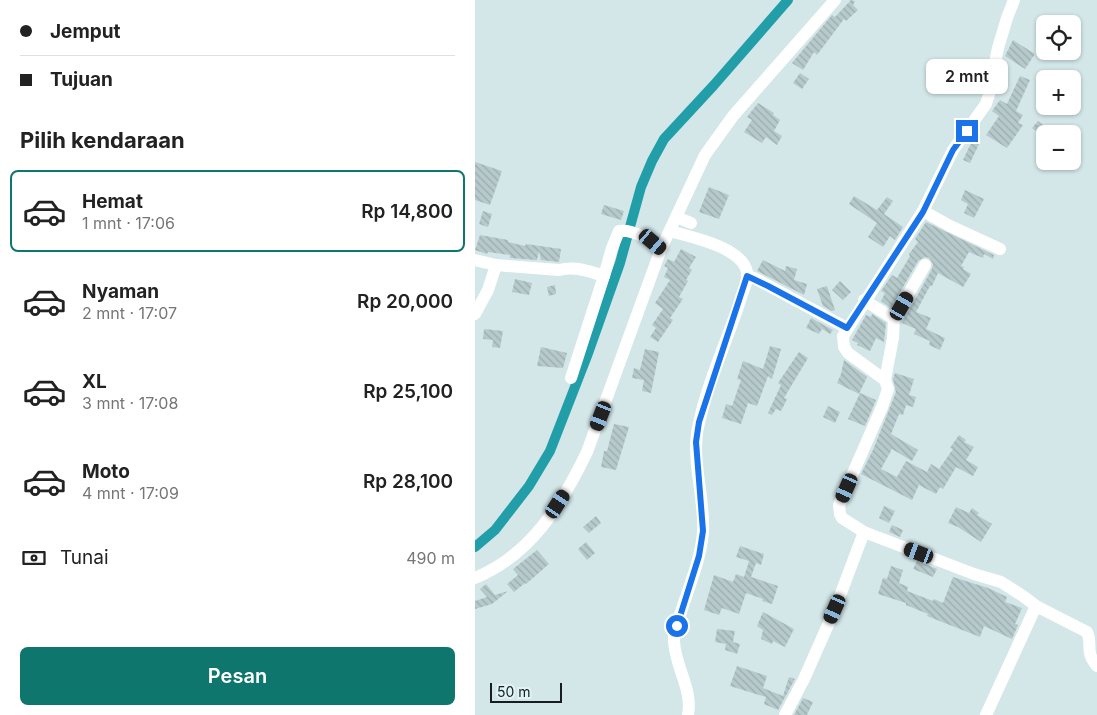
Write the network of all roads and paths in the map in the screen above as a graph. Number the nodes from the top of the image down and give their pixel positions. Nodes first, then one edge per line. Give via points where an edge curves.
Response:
1 (835, 0) edge
2 (1014, 0) edge
3 (923, 212) junction
4 (676, 217) junction
5 (691, 223) dead end
6 (670, 231) junction
7 (657, 245) junction
8 (1000, 249) dead end
9 (475, 260) edge
10 (496, 265) junction
11 (925, 265) dead end
12 (604, 276) junction
13 (747, 276) junction
14 (864, 300) junction
15 (475, 314) edge
16 (894, 319) junction
17 (847, 328) junction
18 (571, 378) dead end
19 (885, 380) junction
20 (864, 532) junction
21 (475, 578) edge
22 (1036, 606) junction
23 (1097, 666) edge
24 (688, 715) edge
25 (785, 715) edge
26 (986, 715) edge

1 - 4 street via 717,137 705,154
2 - 3 street via 998,48 990,93 981,112 953,150
3 - 8 street
3 - 14 street
4 - 5 street
4 - 6 street
6 - 7 street
6 - 13 street via 729,251 745,265
7 - 12 street via 627,230 617,232
7 - 21 street via 587,452 573,480 539,531 516,554 494,570
9 - 10 street
10 - 12 street via 559,270 569,267
10 - 15 street
11 - 16 street
12 - 18 street
13 - 17 street
13 - 24 street via 699,422 696,442 703,531 699,556 674,640 687,688
14 - 16 street
14 - 17 street
16 - 19 street
17 - 19 street via 843,340 848,353
19 - 20 street via 887,393 882,407 839,505 843,518
20 - 22 street via 1001,582
20 - 25 street via 835,609
22 - 23 street via 1087,632 1089,654
22 - 26 street

